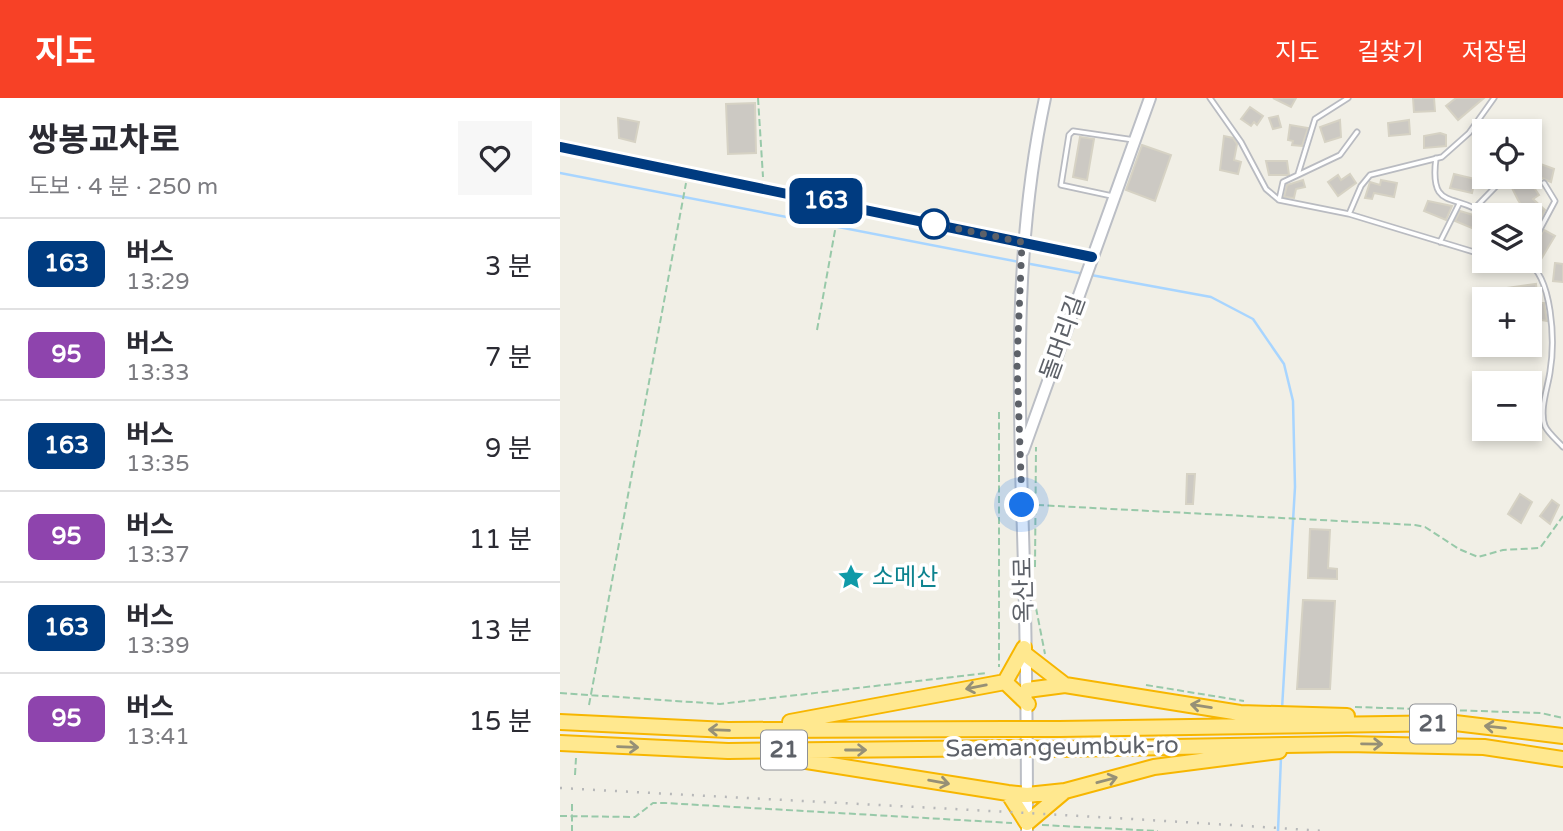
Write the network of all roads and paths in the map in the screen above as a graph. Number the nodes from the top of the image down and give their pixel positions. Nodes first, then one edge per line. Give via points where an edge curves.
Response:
1 (758, 98) edge
2 (1045, 98) edge
3 (1150, 98) edge
4 (1210, 98) edge
5 (1348, 98) edge
6 (1494, 98) edge
7 (1357, 132) dead end
8 (1135, 140) junction
9 (560, 147) edge
10 (1436, 158) junction
11 (1298, 174) junction
12 (1544, 183) dead end
13 (764, 189) junction
14 (1493, 189) edge
15 (684, 193) dead end
16 (1114, 196) junction
17 (1279, 200) junction
18 (1480, 203) edge
19 (1459, 204) junction
20 (1472, 207) edge
21 (1349, 214) junction
22 (836, 223) dead end
23 (1542, 225) edge
24 (1440, 242) junction
25 (1022, 246) junction
26 (1472, 251) edge
27 (1092, 257) junction
28 (1539, 273) edge
29 (817, 330) dead end
30 (999, 412) dead end
31 (1036, 436) dead end
32 (1563, 447) edge
33 (1020, 459) junction
34 (1035, 505) junction
35 (1563, 516) edge
36 (1035, 575) dead end
37 (1035, 603) dead end
38 (1025, 651) junction
39 (1046, 657) dead end
40 (988, 673) dead end
41 (1002, 682) junction
42 (1136, 684) dead end
43 (1065, 685) junction
44 (560, 693) edge
45 (591, 695) junction
46 (1027, 697) junction
47 (1246, 701) dead end
48 (589, 705) dead end
49 (1356, 707) dead end
50 (1563, 718) edge
51 (1269, 720) junction
52 (560, 722) edge
53 (754, 729) junction
54 (1563, 736) edge
55 (560, 743) edge
56 (1269, 747) junction
57 (654, 748) junction
58 (576, 758) dead end
59 (1563, 759) edge
60 (575, 775) dead end
61 (1065, 791) junction
62 (1008, 793) junction
63 (1027, 795) junction
64 (572, 804) dead end
65 (560, 816) edge
66 (571, 818) junction
67 (1027, 826) edge
68 (572, 831) edge
69 (1158, 831) edge

1 - 13 path
2 - 25 street, 옥산로
3 - 8 street, 돌머리길
4 - 17 lane via 1266,189
5 - 11 lane via 1315,119
6 - 10 lane via 1469,133
7 - 11 lane via 1340,155
8 - 16 street, 돌머리길
8 - 16 lane via 1073,131 1069,135 1061,185
9 - 13 street
10 - 19 lane via 1433,182 1440,193
10 - 21 lane via 1370,175
11 - 17 lane via 1283,182
12 - 23 lane via 1555,201
13 - 25 street
14 - 18 lane
15 - 45 path
16 - 27 street, 돌머리길
17 - 21 lane
19 - 20 lane
19 - 24 lane
21 - 24 lane
22 - 29 path
24 - 26 lane
25 - 27 street
25 - 33 street, 옥산로 via 1017,363
27 - 33 street, 돌머리길
28 - 32 lane via 1548,295 1551,369 1545,426
30 - 41 path
31 - 34 path
33 - 38 street, 옥산로
34 - 35 path via 1425,527 1478,557 1540,548
34 - 36 path
37 - 39 path
38 - 41 highway
38 - 43 highway
38 - 46 street, 옥산로
40 - 45 path via 720,704
41 - 46 highway
41 -> 53 highway
42 - 47 path
43 - 46 highway
51 -> 43 highway
44 - 45 path
45 - 48 path
46 - 63 street, 옥산로
49 - 50 path via 1541,713
51 - 53 highway, Saemangeumbuk-ro / 21, bridge via 1059,729
54 -> 51 highway, 21 via 1425,718
53 -> 52 highway, Saemangeumbuk-ro / 21
55 -> 57 highway, Saemangeumbuk-ro / 21
57 -> 56 highway, Saemangeumbuk-ro / 21, bridge
56 -> 59 highway, 21 via 1484,747
61 -> 56 highway via 1154,767
57 -> 62 highway via 682,758 808,759
58 - 60 path
61 - 63 highway
61 - 67 highway
62 - 63 highway
62 - 67 highway
63 - 67 street, 옥산로
64 - 66 path
65 - 66 path
66 - 67 path via 635,817 653,803 665,803
66 - 68 path
67 - 69 path

